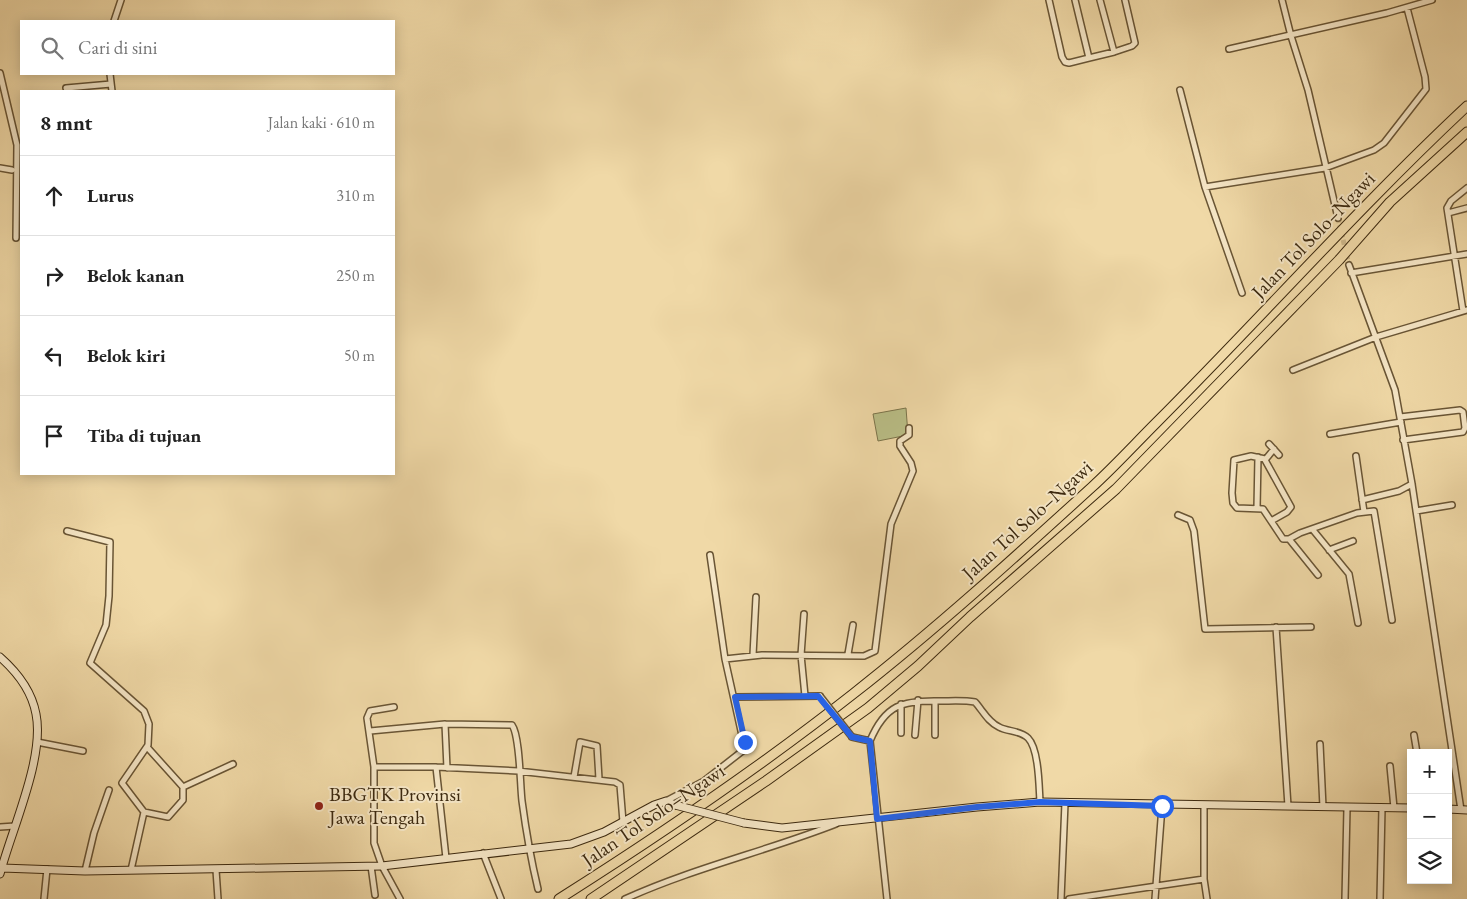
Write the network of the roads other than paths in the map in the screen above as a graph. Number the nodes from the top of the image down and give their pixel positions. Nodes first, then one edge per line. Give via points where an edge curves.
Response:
1 (121, 0) edge
2 (1049, 0) edge
3 (1075, 0) edge
4 (1100, 0) edge
5 (1124, 0) edge
6 (1282, 0) edge
7 (1432, 0) edge
8 (1407, 8) junction
9 (114, 20) edge
10 (1290, 36) junction
11 (1229, 49) dead end
12 (1114, 52) junction
13 (1089, 58) junction
14 (0, 73) edge
15 (110, 75) edge
16 (111, 84) junction
17 (66, 88) dead end
18 (112, 90) edge
19 (1180, 90) dead end
20 (1467, 106) edge
21 (1467, 132) edge
22 (19, 145) edge
23 (0, 168) edge
24 (1325, 168) junction
25 (12, 170) dead end
26 (1205, 187) junction
27 (1467, 188) edge
28 (1467, 208) edge
29 (1448, 213) junction
30 (1338, 218) tunnel mouth
31 (16, 238) dead end
32 (1467, 254) edge
33 (1456, 256) junction
34 (1349, 265) tunnel mouth
35 (1351, 273) junction
36 (1242, 293) dead end
37 (1465, 311) edge
38 (1376, 337) junction
39 (1293, 370) dead end
40 (1400, 420) junction
41 (909, 428) dead end
42 (1330, 434) dead end
43 (1403, 440) junction
44 (1269, 444) dead end
45 (1274, 450) junction
46 (1279, 455) dead end
47 (1356, 456) dead end
48 (1258, 457) junction
49 (1265, 459) junction
50 (1412, 484) junction
51 (1362, 500) junction
52 (1452, 506) dead end
53 (1257, 508) junction
54 (1416, 510) junction
55 (1364, 512) junction
56 (1178, 515) dead end
57 (1271, 521) junction
58 (1313, 530) junction
59 (66, 531) dead end
60 (1289, 539) junction
61 (1353, 541) dead end
62 (1329, 550) junction
63 (710, 555) dead end
64 (1318, 575) dead end
65 (756, 597) dead end
66 (804, 614) dead end
67 (1392, 620) dead end
68 (1358, 623) dead end
69 (853, 625) dead end
70 (1311, 626) dead end
71 (1276, 627) junction
72 (848, 654) junction
73 (753, 655) junction
74 (801, 655) junction
75 (0, 657) edge
76 (725, 659) junction
77 (805, 696) junction
78 (735, 697) junction
79 (918, 700) junction
80 (935, 701) junction
81 (901, 704) junction
82 (394, 706) dead end
83 (444, 724) junction
84 (370, 731) junction
85 (901, 733) dead end
86 (914, 735) dead end
87 (935, 735) dead end
88 (1414, 735) dead end
89 (870, 741) junction
90 (36, 742) junction
91 (1320, 744) dead end
92 (147, 747) junction
93 (1416, 749) edge
94 (83, 751) dead end
95 (233, 764) dead end
96 (1390, 766) dead end
97 (374, 767) junction
98 (436, 767) junction
99 (447, 768) junction
100 (518, 771) junction
101 (574, 777) junction
102 (599, 780) junction
103 (183, 787) junction
104 (109, 790) dead end
105 (666, 802) junction
106 (1040, 802) junction
107 (1065, 803) junction
108 (1162, 806) junction
109 (1204, 806) junction
110 (1288, 806) junction
111 (1323, 808) junction
112 (1347, 808) junction
113 (1382, 808) junction
114 (1394, 808) junction
115 (1407, 808) edge
116 (1464, 810) edge
117 (144, 812) junction
118 (877, 819) junction
119 (623, 822) junction
120 (842, 822) junction
121 (15, 826) junction
122 (0, 827) edge
123 (529, 850) junction
124 (483, 853) junction
125 (446, 858) junction
126 (371, 866) junction
127 (382, 866) junction
128 (47, 870) junction
129 (131, 870) junction
130 (216, 870) junction
131 (1, 871) edge
132 (85, 871) junction
133 (1204, 879) junction
134 (1155, 885) junction
135 (538, 889) dead end
136 (374, 894) dead end
137 (44, 899) edge
138 (218, 899) edge
139 (400, 899) edge
140 (501, 899) edge
141 (559, 899) edge
142 (591, 899) edge
143 (625, 899) edge
144 (887, 899) edge
145 (1061, 899) edge
146 (1069, 899) edge
147 (1155, 899) edge
148 (1208, 899) edge
149 (1345, 899) edge
150 (1380, 899) edge

1 - 9 street
2 - 13 street via 1065,62
3 - 13 street
4 - 12 street
5 - 12 street via 1135,43
6 - 10 street
7 - 8 street
8 - 10 street
8 - 24 street via 1425,77 1424,93 1380,147
10 - 11 street
10 - 24 street via 1308,90
12 - 13 street
14 - 22 street
15 - 16 street
16 - 17 street
16 - 18 street
19 - 26 street
20 - 141 highway, Jalan Tol Solo–Ngawi via 1346,224 1094,485 955,609 852,695 756,766 640,848
21 - 142 highway, Jalan Tol Solo–Ngawi via 1390,202 1116,489 918,666 806,753
22 - 31 street
23 - 25 street
24 - 26 street
24 - 30 street
26 - 36 street
27 - 29 street via 1448,204
28 - 29 street
29 - 33 street
32 - 33 street
33 - 35 street
33 - 37 street
34 - 35 street
35 - 38 street
37 - 38 street
38 - 39 street
38 - 40 street via 1395,390
40 - 42 street
40 - 43 street
40 - 43 street via 1460,410 1466,428 1463,432
41 - 72 street via 909,434 900,441 900,446 913,471 892,524 876,648 864,656
43 - 50 street
44 - 45 street
45 - 46 street
45 - 49 street
47 - 51 street
48 - 49 street
48 - 53 street
48 - 53 street via 1234,460 1232,493 1234,506
49 - 57 street via 1291,507
50 - 51 street via 1399,491
50 - 54 street
51 - 55 street
52 - 54 street
53 - 57 street via 1263,509
54 - 116 street
55 - 58 street
55 - 67 street via 1371,510 1376,514
56 - 71 street via 1190,520 1194,531 1205,629
57 - 60 street via 1282,537
58 - 60 street
58 - 62 street
59 - 92 street via 110,542 106,625 90,663 144,711 150,731
60 - 64 street
61 - 62 street
62 - 68 street via 1351,579
63 - 76 street
65 - 73 street
66 - 74 street
69 - 72 street
70 - 71 street
71 - 110 street
72 - 74 street
73 - 74 street
73 - 76 street
74 - 77 street
75 - 90 street via 23,682 32,700 37,716
76 - 78 street
77 - 78 street
77 - 89 street, bridge via 820,696 852,737
78 - 105 street via 745,749 704,781
79 - 80 street
79 - 81 street
79 - 86 street
80 - 87 street
80 - 106 street via 975,702 990,722 1026,736 1037,768
81 - 85 street
81 - 89 street via 877,723
82 - 84 street via 367,713
83 - 84 street
83 - 99 street
83 - 100 street via 512,725 516,733
84 - 97 street
88 - 93 street
89 - 118 street
90 - 94 street
90 - 121 street
91 - 111 street
92 - 103 street
92 - 117 street via 122,783
95 - 103 street
96 - 114 street
97 - 98 street
97 - 127 street via 374,842
98 - 99 street
98 - 125 street
99 - 100 street
100 - 101 street
100 - 123 street
101 - 102 street
101 - 102 street via 580,742 597,746
102 - 119 street via 620,785
103 - 117 street via 183,800 168,817
104 - 132 street
105 - 119 street
105 - 120 street, bridge via 744,823 782,828
106 - 107 street
106 - 118 street
107 - 108 street
107 - 145 street
108 - 109 street
108 - 134 street
109 - 110 street
109 - 133 street
110 - 111 street
111 - 112 street
112 - 113 street
112 - 149 street
113 - 114 street
113 - 150 street
114 - 115 street
117 - 129 street
118 - 120 street
118 - 144 street
119 - 123 street via 588,839
120 - 143 street
121 - 122 street
121 - 131 street
123 - 124 street
123 - 135 street
124 - 125 street
124 - 140 street
125 - 127 street
126 - 127 street
126 - 130 street
126 - 136 street
127 - 139 street
128 - 131 street
128 - 132 street
128 - 137 street
129 - 130 street
129 - 132 street
130 - 138 street
133 - 134 street
133 - 148 street
134 - 146 street
134 - 147 street

